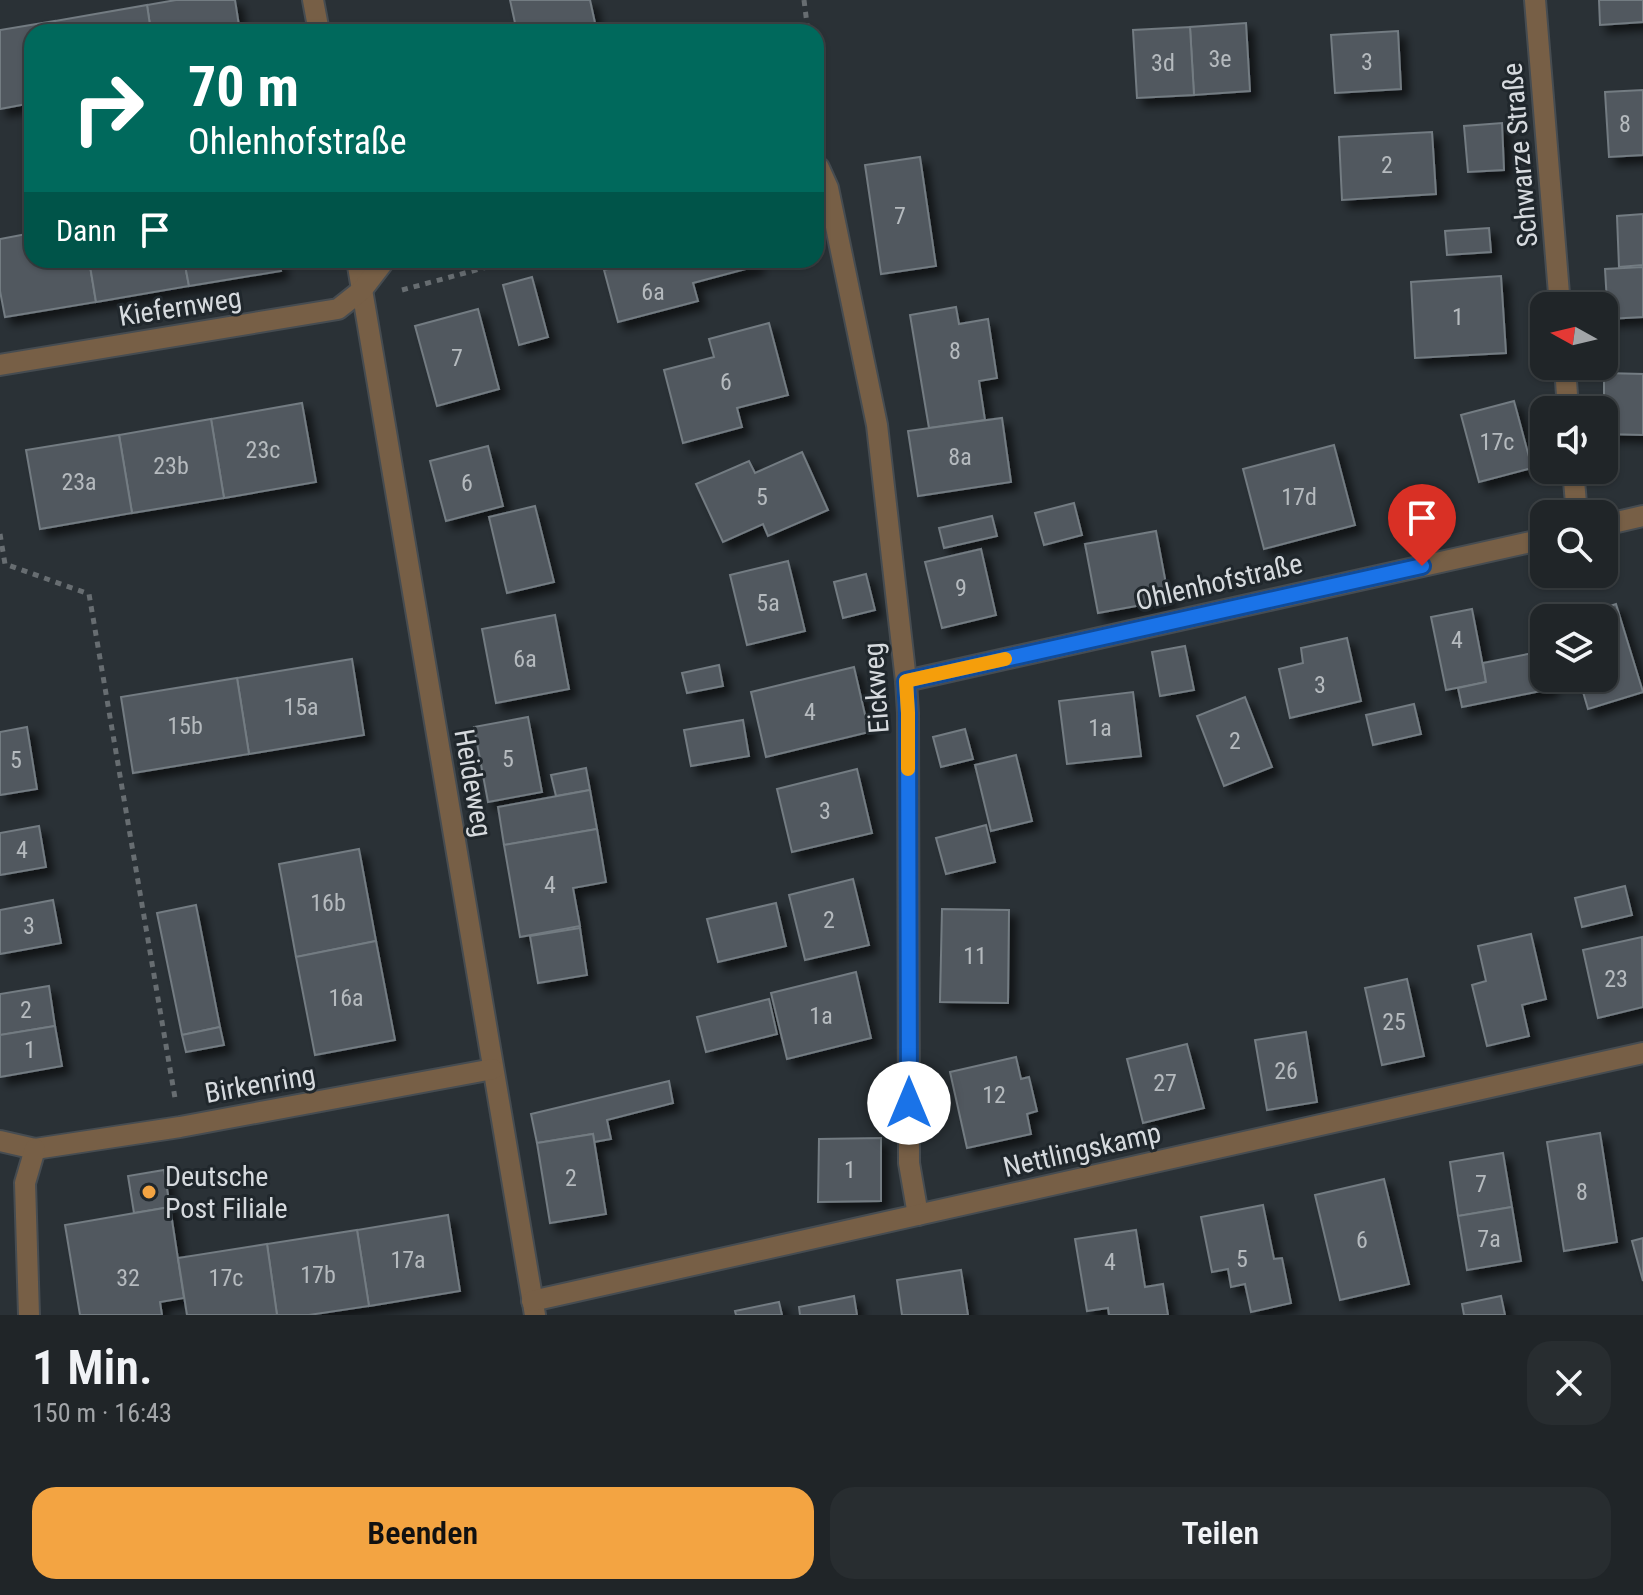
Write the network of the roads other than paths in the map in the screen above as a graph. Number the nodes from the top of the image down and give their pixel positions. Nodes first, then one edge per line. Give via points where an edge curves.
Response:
1 (313, 0) edge
2 (1535, 0) edge
3 (318, 24) edge
4 (824, 179) edge
5 (358, 268) edge
6 (379, 268) edge
7 (362, 290) junction
8 (1559, 292) edge
9 (0, 365) edge
10 (1643, 516) edge
11 (1618, 522) edge
12 (1530, 542) edge
13 (906, 681) junction
14 (1643, 1053) edge
15 (493, 1069) junction
16 (0, 1141) edge
17 (35, 1149) junction
18 (918, 1215) junction
19 (534, 1308) edge
20 (29, 1315) edge

1 - 3 street
2 - 8 street, Schwarze Straße
4 - 13 street, Eickweg via 877,425
5 - 7 street, Heideweg
6 - 7 street
7 - 9 street, Kiefernweg via 338,309
7 - 15 street, Heideweg
10 - 11 street
12 - 13 street, Ohlenhofstraße
13 - 18 street, Eickweg via 909,1163
14 - 18 street, Nettlingskamp
15 - 17 street, Birkenring
15 - 19 street, Heideweg
16 - 17 street, Birkenring
17 - 20 street via 25,1183
18 - 19 street, Nettlingskamp

